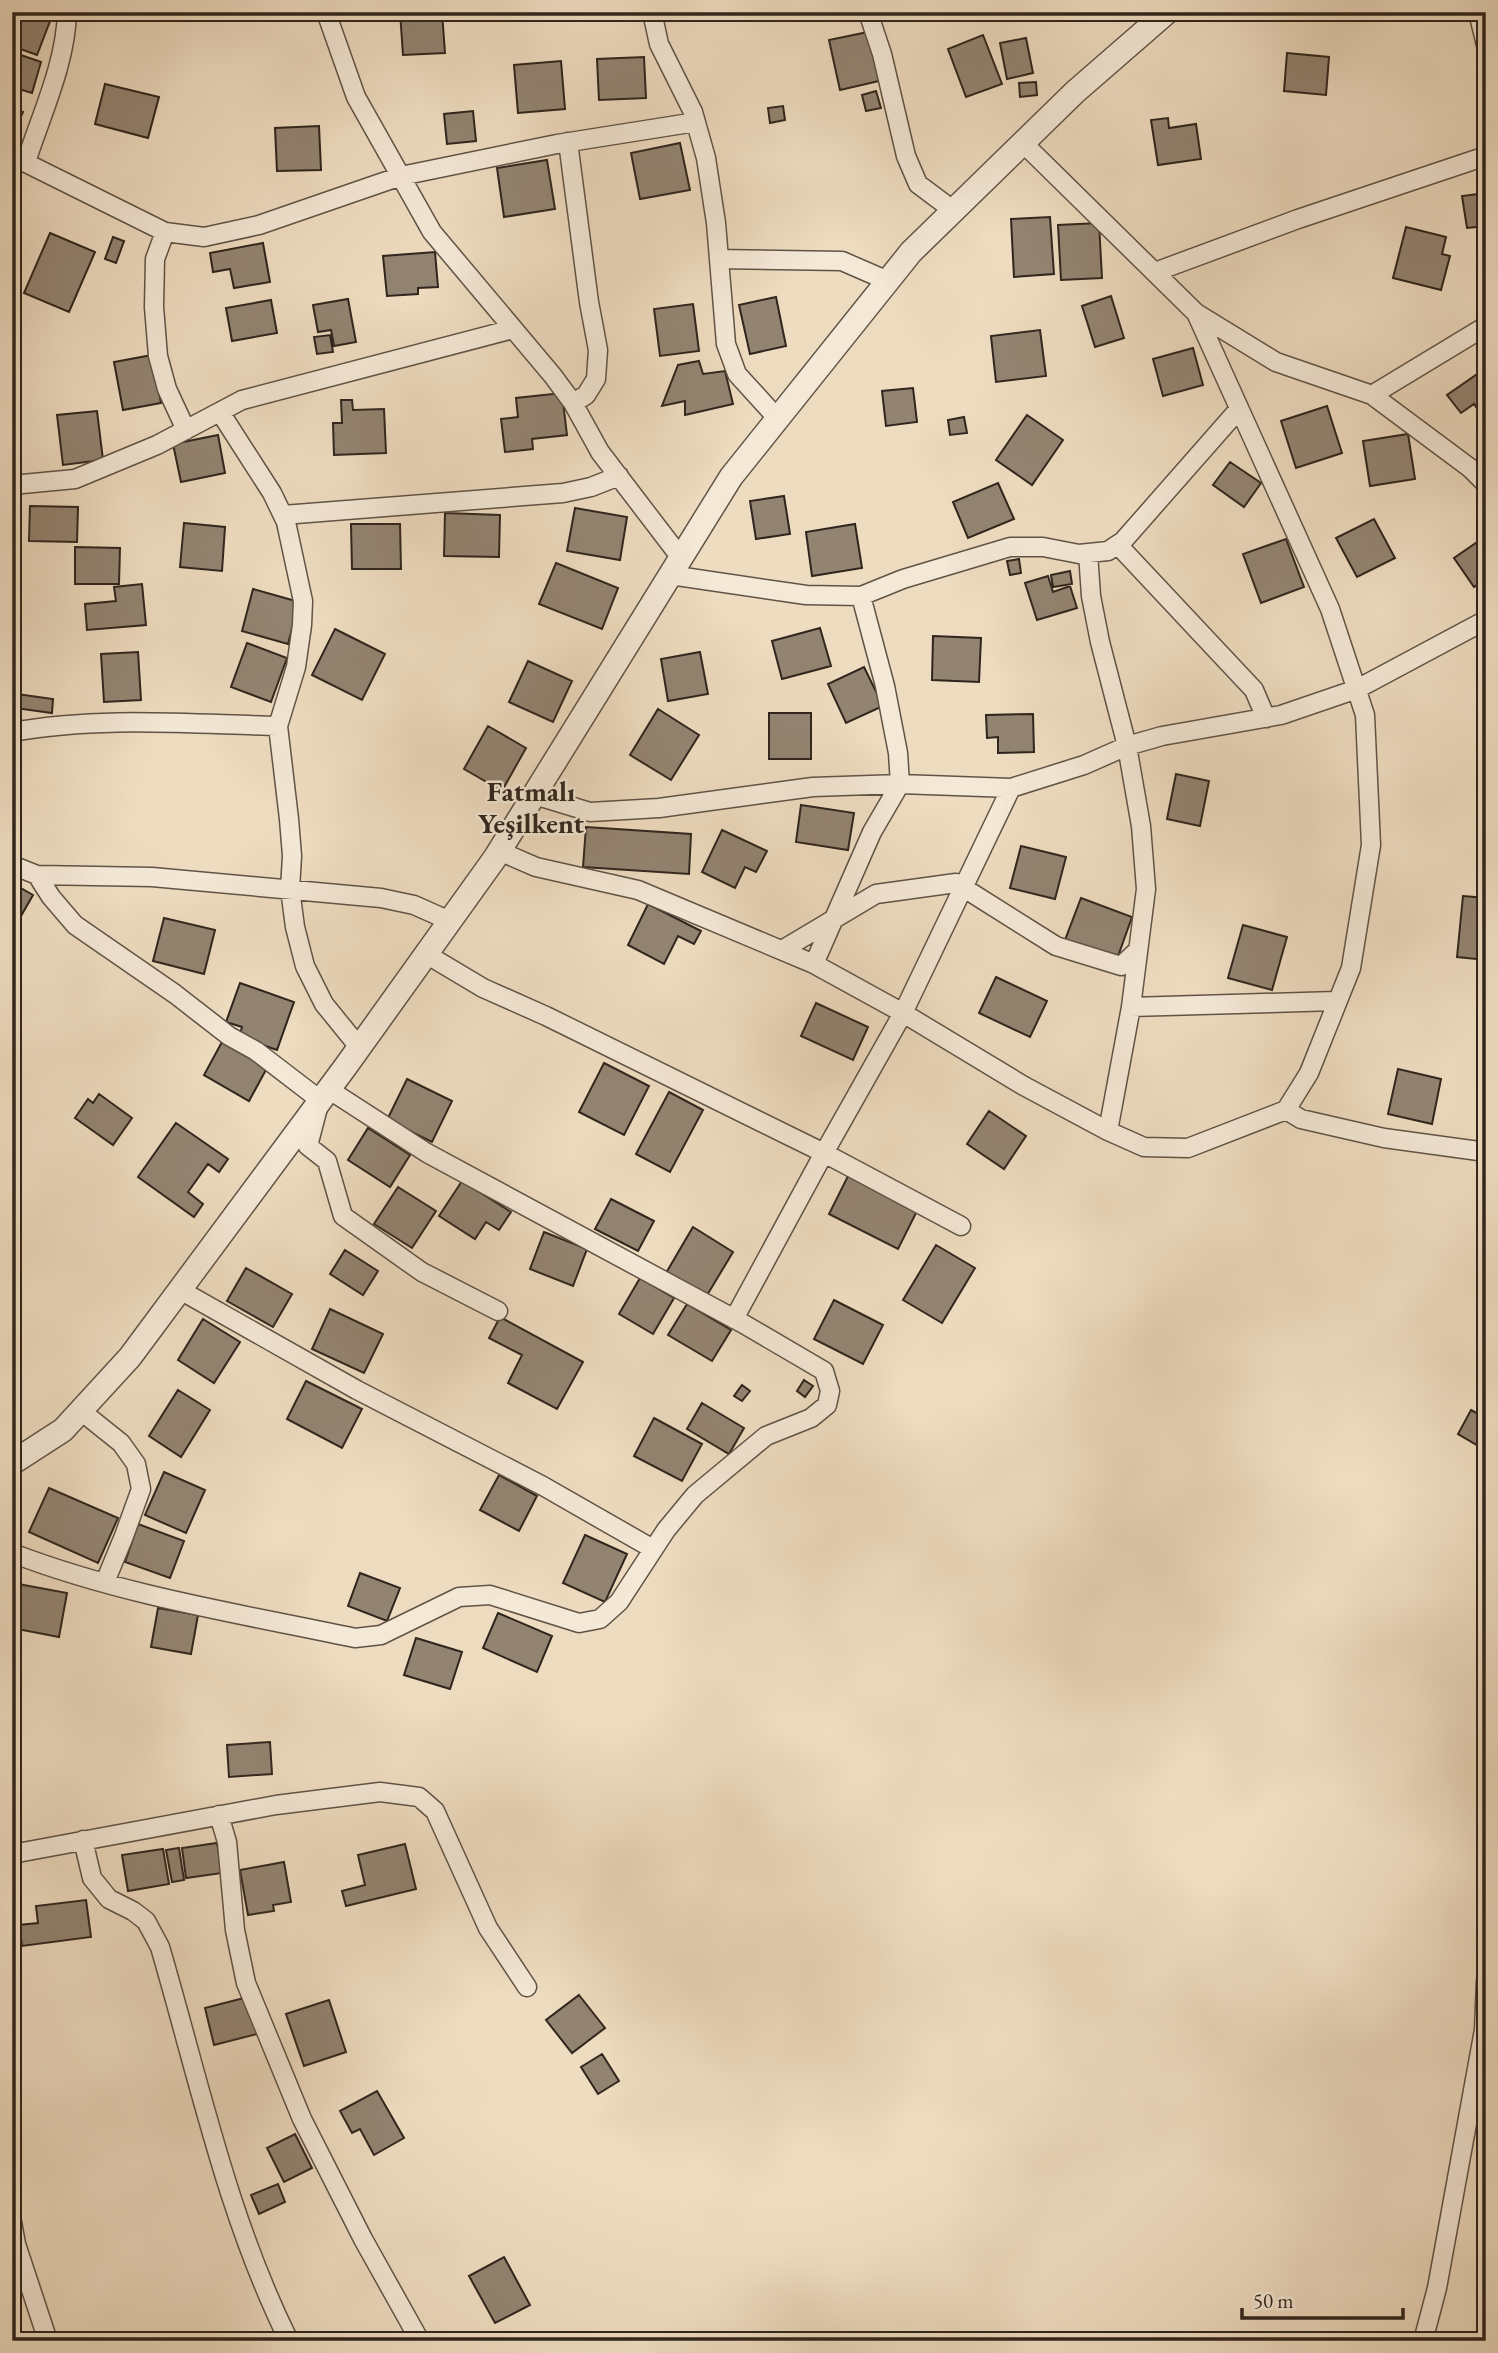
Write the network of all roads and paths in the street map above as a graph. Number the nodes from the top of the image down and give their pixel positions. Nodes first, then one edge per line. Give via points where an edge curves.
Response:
1 (67, 12) edge
2 (326, 12) edge
3 (652, 12) edge
4 (868, 12) edge
5 (1167, 12) edge
6 (1478, 12) edge
7 (1486, 45) edge
8 (696, 122) junction
9 (568, 142) junction
10 (1023, 143) junction
11 (1486, 156) edge
12 (19, 159) edge
13 (401, 177) junction
14 (954, 211) junction
15 (165, 232) junction
16 (719, 259) junction
17 (1154, 272) junction
18 (888, 281) junction
19 (1196, 313) junction
20 (1486, 326) edge
21 (513, 329) junction
22 (1372, 395) junction
23 (573, 403) junction
24 (1239, 409) junction
25 (220, 412) junction
26 (778, 419) junction
27 (186, 430) junction
28 (619, 477) junction
29 (1486, 484) edge
30 (12, 485) edge
31 (283, 515) junction
32 (1118, 545) junction
33 (1088, 553) junction
34 (676, 567) junction
35 (861, 596) junction
36 (1486, 620) edge
37 (1357, 689) junction
38 (1266, 718) junction
39 (278, 726) junction
40 (12, 732) edge
41 (1127, 746) junction
42 (900, 784) junction
43 (1011, 788) junction
44 (534, 795) junction
45 (499, 851) junction
46 (12, 866) edge
47 (37, 875) junction
48 (964, 888) junction
49 (290, 889) junction
50 (833, 919) junction
51 (450, 921) junction
52 (782, 950) junction
53 (1137, 951) junction
54 (426, 954) junction
55 (814, 964) junction
56 (1336, 1002) junction
57 (1131, 1007) junction
58 (903, 1013) junction
59 (359, 1047) junction
60 (324, 1095) junction
61 (1286, 1110) junction
62 (1108, 1131) junction
63 (1486, 1152) edge
64 (824, 1153) junction
65 (961, 1226) dead end
66 (180, 1290) junction
67 (498, 1311) dead end
68 (734, 1319) junction
69 (81, 1411) junction
70 (12, 1463) edge
71 (653, 1549) junction
72 (12, 1553) edge
73 (105, 1582) junction
74 (219, 1815) junction
75 (83, 1840) junction
76 (12, 1854) edge
77 (1486, 1981) edge
78 (527, 1987) dead end
79 (12, 2222) edge
80 (48, 2341) edge
81 (289, 2341) edge
82 (420, 2341) edge
83 (1423, 2341) edge

1 - 12 street via 55,74
2 - 13 street via 356,97
3 - 8 street via 659,44
4 - 14 street via 906,156 918,184
5 - 10 street
6 - 7 street
8 - 9 street
8 - 16 street via 706,158
9 - 13 street
9 - 23 street via 598,350 596,379 586,395
10 - 14 street
10 - 17 street
11 - 17 street
12 - 15 street
13 - 15 street via 259,225 204,237
13 - 21 street via 432,232
14 - 18 street
15 - 27 street via 155,259 158,356
16 - 18 street via 842,261
16 - 26 street via 726,344 737,374
17 - 19 street
18 - 26 street
19 - 22 street via 1276,362
19 - 24 street
20 - 22 street
21 - 23 street
21 - 25 street via 242,400
22 - 29 street
23 - 28 street
24 - 32 street
24 - 37 street via 1330,609
25 - 27 street
25 - 31 street
26 - 34 street via 731,477
27 - 30 street via 75,479
28 - 31 street via 563,493
28 - 34 street
31 - 39 street via 303,601 296,667
32 - 33 street
32 - 38 street via 1254,690
33 - 35 street via 1010,547
33 - 41 street via 1098,631
34 - 35 street via 806,595
34 - 44 street
35 - 42 street via 885,686
36 - 37 street
37 - 38 street
37 - 56 street via 1365,715 1371,845 1351,968
38 - 41 street
39 - 40 street via 115,721
39 - 49 street via 292,856
41 - 43 street
41 - 53 street via 1146,889
42 - 43 street
42 - 44 street via 813,787 659,808 590,812
42 - 50 street via 872,832
43 - 48 street
44 - 45 street
45 - 51 street
45 - 52 street via 536,867 638,890
46 - 47 street
47 - 49 street via 152,877
47 - 60 street via 75,925 229,1036
48 - 50 street via 956,883 876,894
48 - 53 street via 1056,946 1121,966
48 - 58 street
49 - 51 street via 381,898 414,905
49 - 59 street via 305,966 324,1004
50 - 52 street
50 - 55 street
51 - 54 street
52 - 55 street
53 - 57 street
54 - 59 street
54 - 64 street via 483,988
55 - 58 street
56 - 57 street
56 - 61 street via 1309,1073
57 - 62 street
58 - 62 street
58 - 64 street
59 - 60 street
60 - 66 street
60 - 67 street via 308,1146 327,1161 343,1216 422,1272
60 - 68 street
61 - 62 street via 1188,1148 1144,1146
61 - 63 street via 1301,1119 1384,1138
64 - 65 street
64 - 68 street
66 - 69 street via 130,1357
66 - 71 street
68 - 71 street via 824,1371 830,1391 827,1405 811,1418 766,1436 695,1495
69 - 70 street via 63,1430
69 - 73 street via 121,1443 136,1464 141,1489
71 - 73 street via 619,1602 600,1619 579,1623 490,1595 459,1597 381,1635 355,1638
72 - 73 street
74 - 75 street
74 - 78 street via 380,1792 419,1797 435,1811 488,1928
74 - 82 street via 227,1842 235,1930 246,1983 302,2119
75 - 76 street
75 - 81 street via 92,1878 108,1899 146,1921 160,1947 238,2220
77 - 83 street via 1485,2030
79 - 80 street

